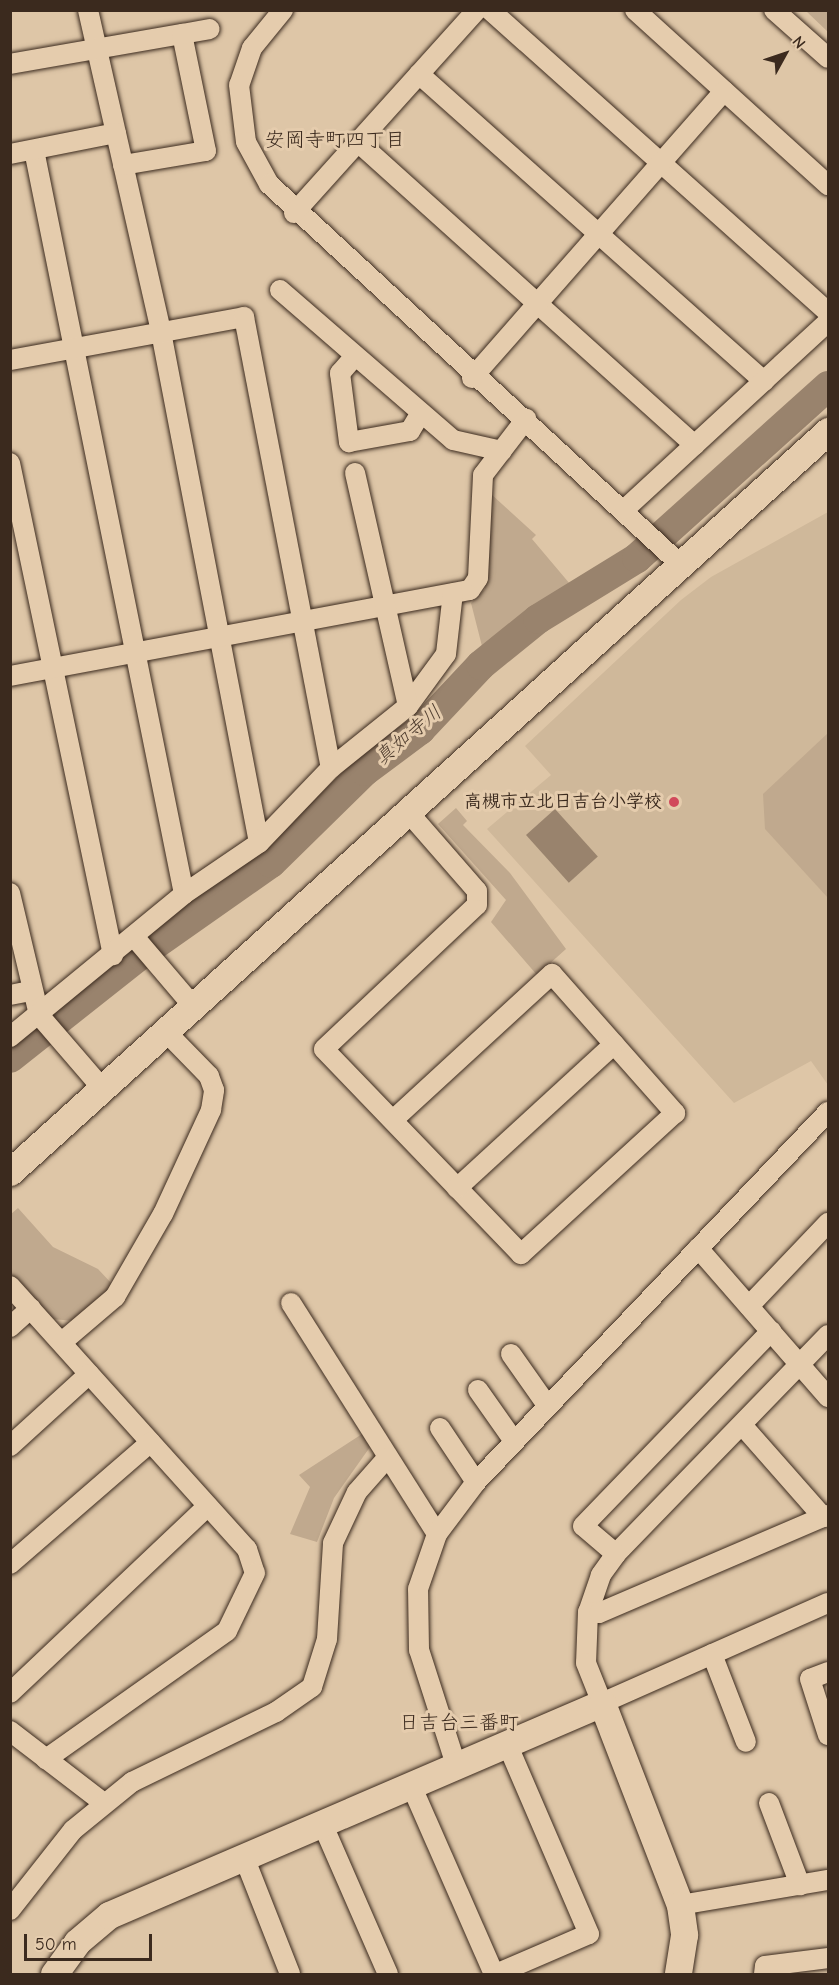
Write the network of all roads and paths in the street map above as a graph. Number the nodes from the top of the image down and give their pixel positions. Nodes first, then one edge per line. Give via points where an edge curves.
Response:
1 (88, 10) edge
2 (283, 10) edge
3 (477, 10) edge
4 (490, 10) edge
5 (635, 10) edge
6 (774, 10) edge
7 (210, 29) dead end
8 (182, 34) junction
9 (95, 46) junction
10 (828, 58) edge
11 (10, 64) edge
12 (419, 74) junction
13 (724, 91) junction
14 (116, 133) junction
15 (358, 142) junction
16 (34, 150) junction
17 (10, 154) edge
18 (661, 163) junction
19 (123, 165) junction
20 (828, 185) edge
21 (294, 213) junction
22 (599, 234) junction
23 (280, 290) dead end
24 (537, 303) junction
25 (828, 312) edge
26 (828, 322) edge
27 (161, 332) junction
28 (74, 349) junction
29 (355, 357) junction
30 (10, 360) edge
31 (472, 378) junction
32 (764, 381) junction
33 (421, 413) junction
34 (526, 419) junction
35 (828, 431) edge
36 (695, 445) junction
37 (502, 451) junction
38 (10, 463) edge
39 (355, 473) dead end
40 (625, 509) junction
41 (681, 565) junction
42 (453, 592) junction
43 (381, 605) junction
44 (299, 619) junction
45 (217, 636) junction
46 (135, 652) junction
47 (54, 668) junction
48 (10, 676) edge
49 (408, 706) junction
50 (331, 768) junction
51 (409, 813) junction
52 (259, 843) junction
53 (10, 893) edge
54 (184, 894) junction
55 (136, 939) junction
56 (114, 955) junction
57 (30, 991) junction
58 (10, 995) edge
59 (193, 1006) junction
60 (39, 1015) junction
61 (167, 1033) junction
62 (10, 1037) edge
63 (614, 1044) junction
64 (102, 1088) junction
65 (828, 1112) edge
66 (393, 1120) junction
67 (10, 1172) edge
68 (457, 1188) junction
69 (828, 1223) edge
70 (698, 1248) junction
71 (10, 1286) edge
72 (291, 1303) dead end
73 (749, 1306) junction
74 (31, 1308) junction
75 (10, 1328) edge
76 (771, 1332) junction
77 (828, 1335) edge
78 (62, 1342) junction
79 (511, 1354) dead end
80 (800, 1364) junction
81 (89, 1374) junction
82 (478, 1390) dead end
83 (828, 1397) edge
84 (547, 1405) junction
85 (742, 1425) junction
86 (440, 1428) dead end
87 (513, 1441) junction
88 (151, 1442) junction
89 (10, 1446) edge
90 (387, 1458) junction
91 (476, 1482) junction
92 (208, 1506) junction
93 (826, 1516) edge
94 (436, 1534) junction
95 (616, 1554) junction
96 (10, 1564) edge
97 (828, 1603) edge
98 (588, 1612) junction
99 (712, 1654) junction
100 (828, 1671) edge
101 (10, 1693) edge
102 (602, 1703) junction
103 (828, 1735) edge
104 (12, 1737) edge
105 (746, 1742) dead end
106 (507, 1744) junction
107 (46, 1759) junction
108 (456, 1765) junction
109 (411, 1785) junction
110 (104, 1803) junction
111 (770, 1803) dead end
112 (322, 1823) junction
113 (244, 1857) junction
114 (828, 1880) edge
115 (800, 1885) junction
116 (680, 1905) junction
117 (10, 1910) edge
118 (828, 1958) edge
119 (54, 1974) edge
120 (290, 1974) edge
121 (388, 1974) edge
122 (495, 1974) edge
123 (678, 1974) edge
124 (764, 1974) edge

1 - 9 street
2 - 21 street via 248,56 238,103 258,166
3 - 12 street
4 - 18 street
5 - 13 street
6 - 10 street
7 - 8 street
8 - 9 street
8 - 19 street via 206,151
9 - 11 street
9 - 14 street
12 - 15 street
12 - 22 street
13 - 18 street
13 - 20 street
14 - 16 street
14 - 19 street
15 - 21 street
15 - 24 street
16 - 17 street
16 - 28 street
18 - 22 street
18 - 25 street
19 - 27 street
21 - 31 street
22 - 24 street
22 - 32 street
23 - 29 street
24 - 31 street
24 - 36 street
26 - 32 street
27 - 28 street
27 - 44 street via 243,316
27 - 45 street
28 - 30 street
28 - 46 street
29 - 33 street
29 - 33 street via 340,373 350,442 410,431
31 - 34 street
32 - 36 street
33 - 37 street via 453,440
34 - 37 street
34 - 40 street
35 - 41 street
36 - 40 street
37 - 42 street via 483,475 478,578 470,590
38 - 47 street
39 - 43 street
40 - 41 street
41 - 51 street
42 - 43 street
42 - 49 street via 446,654
43 - 44 street
43 - 49 street
44 - 45 street
44 - 50 street
45 - 46 street
45 - 52 street
46 - 47 street
46 - 54 street
47 - 48 street
47 - 56 street
49 - 50 street
50 - 52 street
51 - 59 street
51 - 66 street via 477,891 477,905 324,1049
52 - 54 street
53 - 57 street
54 - 55 street
55 - 56 street
55 - 59 street
56 - 60 street
57 - 58 street
57 - 60 street
59 - 61 street
60 - 62 street
60 - 64 street
61 - 64 street
61 - 78 street via 209,1076 214,1090 211,1110 163,1214 115,1297
63 - 66 street via 552,974
63 - 68 street
63 - 68 street via 675,1113 521,1254
64 - 67 street
65 - 70 street
66 - 68 street
69 - 73 street
70 - 73 street
70 - 84 street
71 - 74 street
72 - 90 street
73 - 76 street
74 - 75 street
74 - 78 street
76 - 80 street
76 - 95 street via 583,1526
77 - 80 street
78 - 81 street
79 - 84 street
80 - 83 street
80 - 85 street
81 - 88 street
81 - 89 street
82 - 87 street
84 - 87 street
85 - 93 street
85 - 95 street
86 - 91 street
87 - 91 street
88 - 92 street
88 - 96 street
90 - 94 street
90 - 110 street via 357,1492 333,1543 327,1639 312,1687 276,1712 132,1782
91 - 94 street
92 - 101 street
92 - 107 street via 253,1560 252,1588 241,1611 227,1631
93 - 98 street via 599,1613
94 - 108 street via 418,1589 419,1650
95 - 98 street via 601,1575
97 - 99 street
98 - 102 street via 586,1663
99 - 102 street
99 - 105 street
100 - 103 street via 810,1679
102 - 106 street
102 - 116 street
104 - 107 street
106 - 108 street
106 - 122 street via 589,1934
107 - 110 street
108 - 109 street
109 - 112 street
109 - 122 street
110 - 117 street via 73,1830
111 - 115 street
112 - 113 street
112 - 121 street
113 - 119 street via 109,1915 77,1942
113 - 120 street
114 - 115 street
115 - 116 street
116 - 123 street via 684,1935
118 - 124 street via 765,1966

